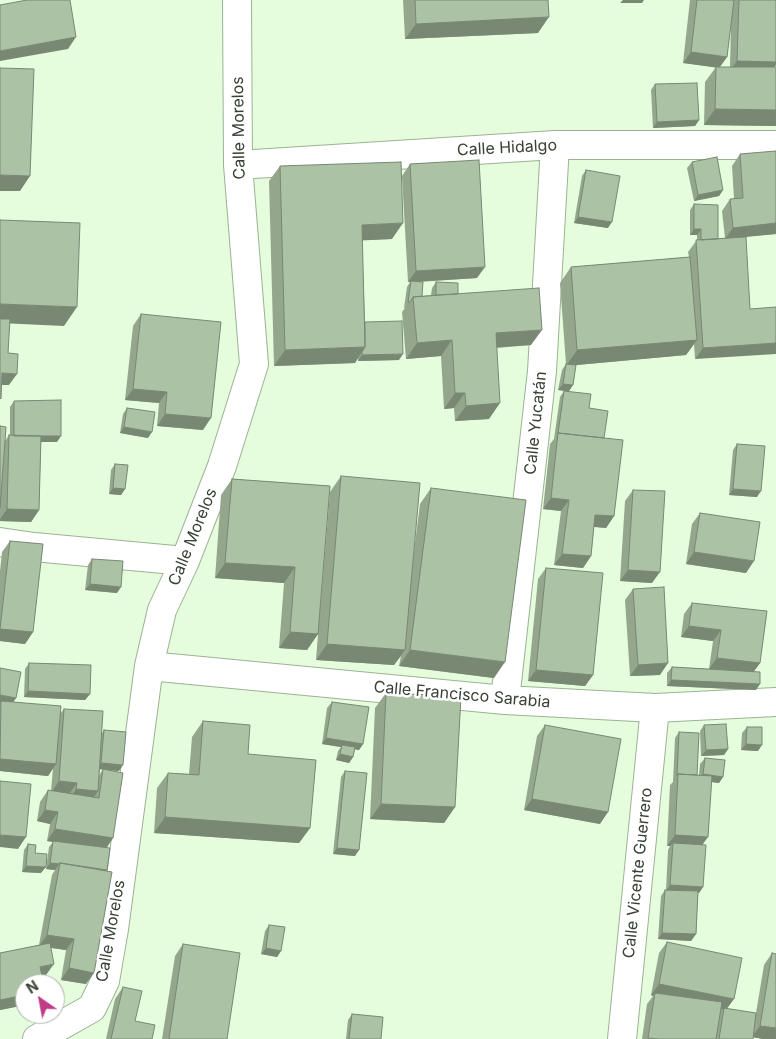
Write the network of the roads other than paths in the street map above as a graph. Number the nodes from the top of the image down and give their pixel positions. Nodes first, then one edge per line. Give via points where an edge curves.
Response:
1 (237, 3) edge
2 (555, 145) junction
3 (776, 145) edge
4 (238, 165) junction
5 (0, 542) edge
6 (185, 561) junction
7 (149, 666) junction
8 (505, 700) junction
9 (776, 702) edge
10 (655, 708) junction
11 (37, 1039) edge
12 (622, 1039) edge

1 - 4 street, Calle Morelos
2 - 3 street, Calle Hidalgo
2 - 4 street, Calle Hidalgo
2 - 8 street, Calle Yucatán via 542,370
4 - 6 street, Calle Morelos via 254,364 222,466
5 - 6 street
6 - 7 street, Calle Morelos via 162,610
7 - 8 street, Calle Francisco Sarabia
7 - 11 street, Calle Morelos via 105,981 92,1008
8 - 10 street, Calle Francisco Sarabia
9 - 10 street, Calle Francisco Sarabia
10 - 12 street, Calle Vicente Guerrero

